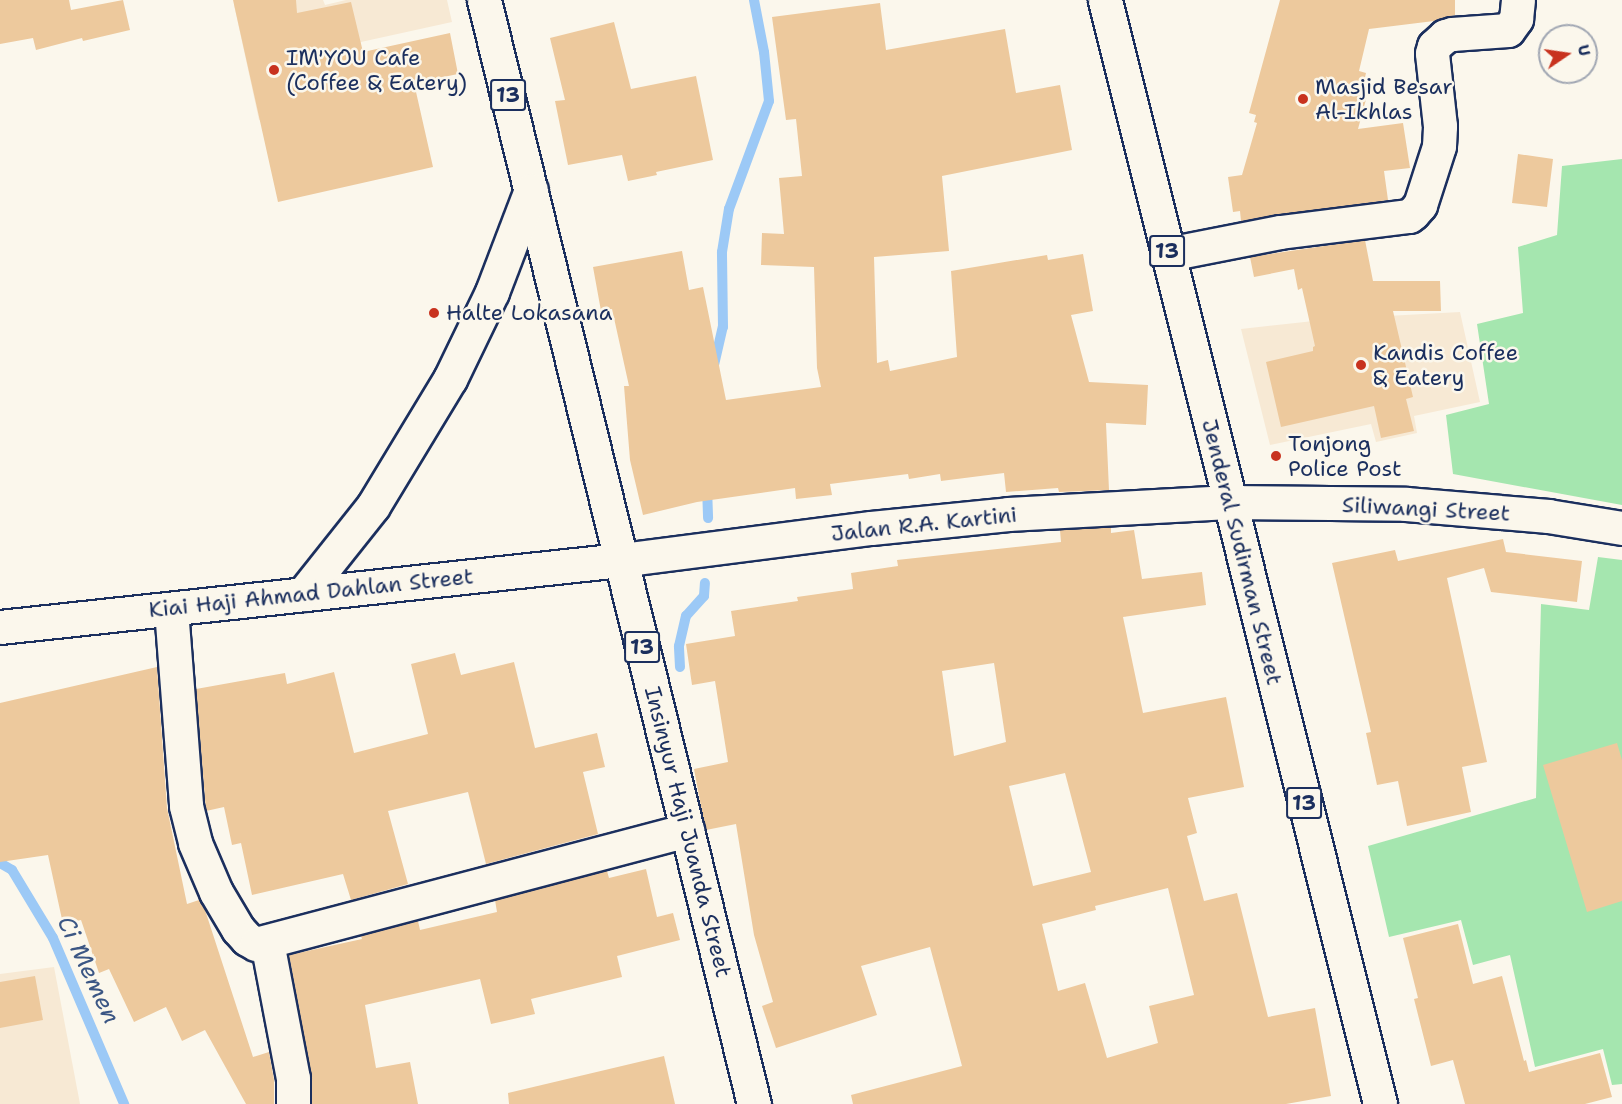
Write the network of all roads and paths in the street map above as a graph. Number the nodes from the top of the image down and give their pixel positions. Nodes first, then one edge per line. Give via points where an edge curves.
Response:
1 (484, 0) edge
2 (1105, 0) edge
3 (1518, 0) edge
4 (531, 190) junction
5 (1168, 254) junction
6 (1228, 502) junction
7 (1616, 527) edge
8 (621, 560) junction
9 (303, 594) junction
10 (171, 609) junction
11 (0, 627) edge
12 (687, 830) junction
13 (267, 942) junction
14 (752, 1103) edge
15 (292, 1104) edge
16 (1380, 1104) edge

1 - 4 main road, Insinyur Haji Juanda Street / 13
2 - 5 main road, Jenderal Sudirman Street / 13
3 - 5 main road via 1516,19 1508,30 1452,34 1434,46 1438,146 1420,205 1409,216 1280,232
4 - 8 main road, Insinyur Haji Juanda Street / 13
4 - 9 main road via 492,292 450,379 373,506
5 - 6 main road, Jenderal Sudirman Street / 13
6 - 7 main road, Siliwangi Street via 1406,504 1548,516
6 - 8 main road, Jalan R.A. Kartini via 997,515
6 - 16 main road, Jenderal Sudirman Street / 13
8 - 9 main road, Kiai Haji Ahmad Dahlan Street
8 - 12 main road, Insinyur Haji Juanda Street / 13
9 - 10 main road, Kiai Haji Ahmad Dahlan Street
10 - 11 main road, Kiai Haji Ahmad Dahlan Street
10 - 13 main road via 186,806 195,843 237,929 256,944
12 - 13 main road
12 - 14 main road, Insinyur Haji Juanda Street / 13
13 - 15 main road via 293,1078

